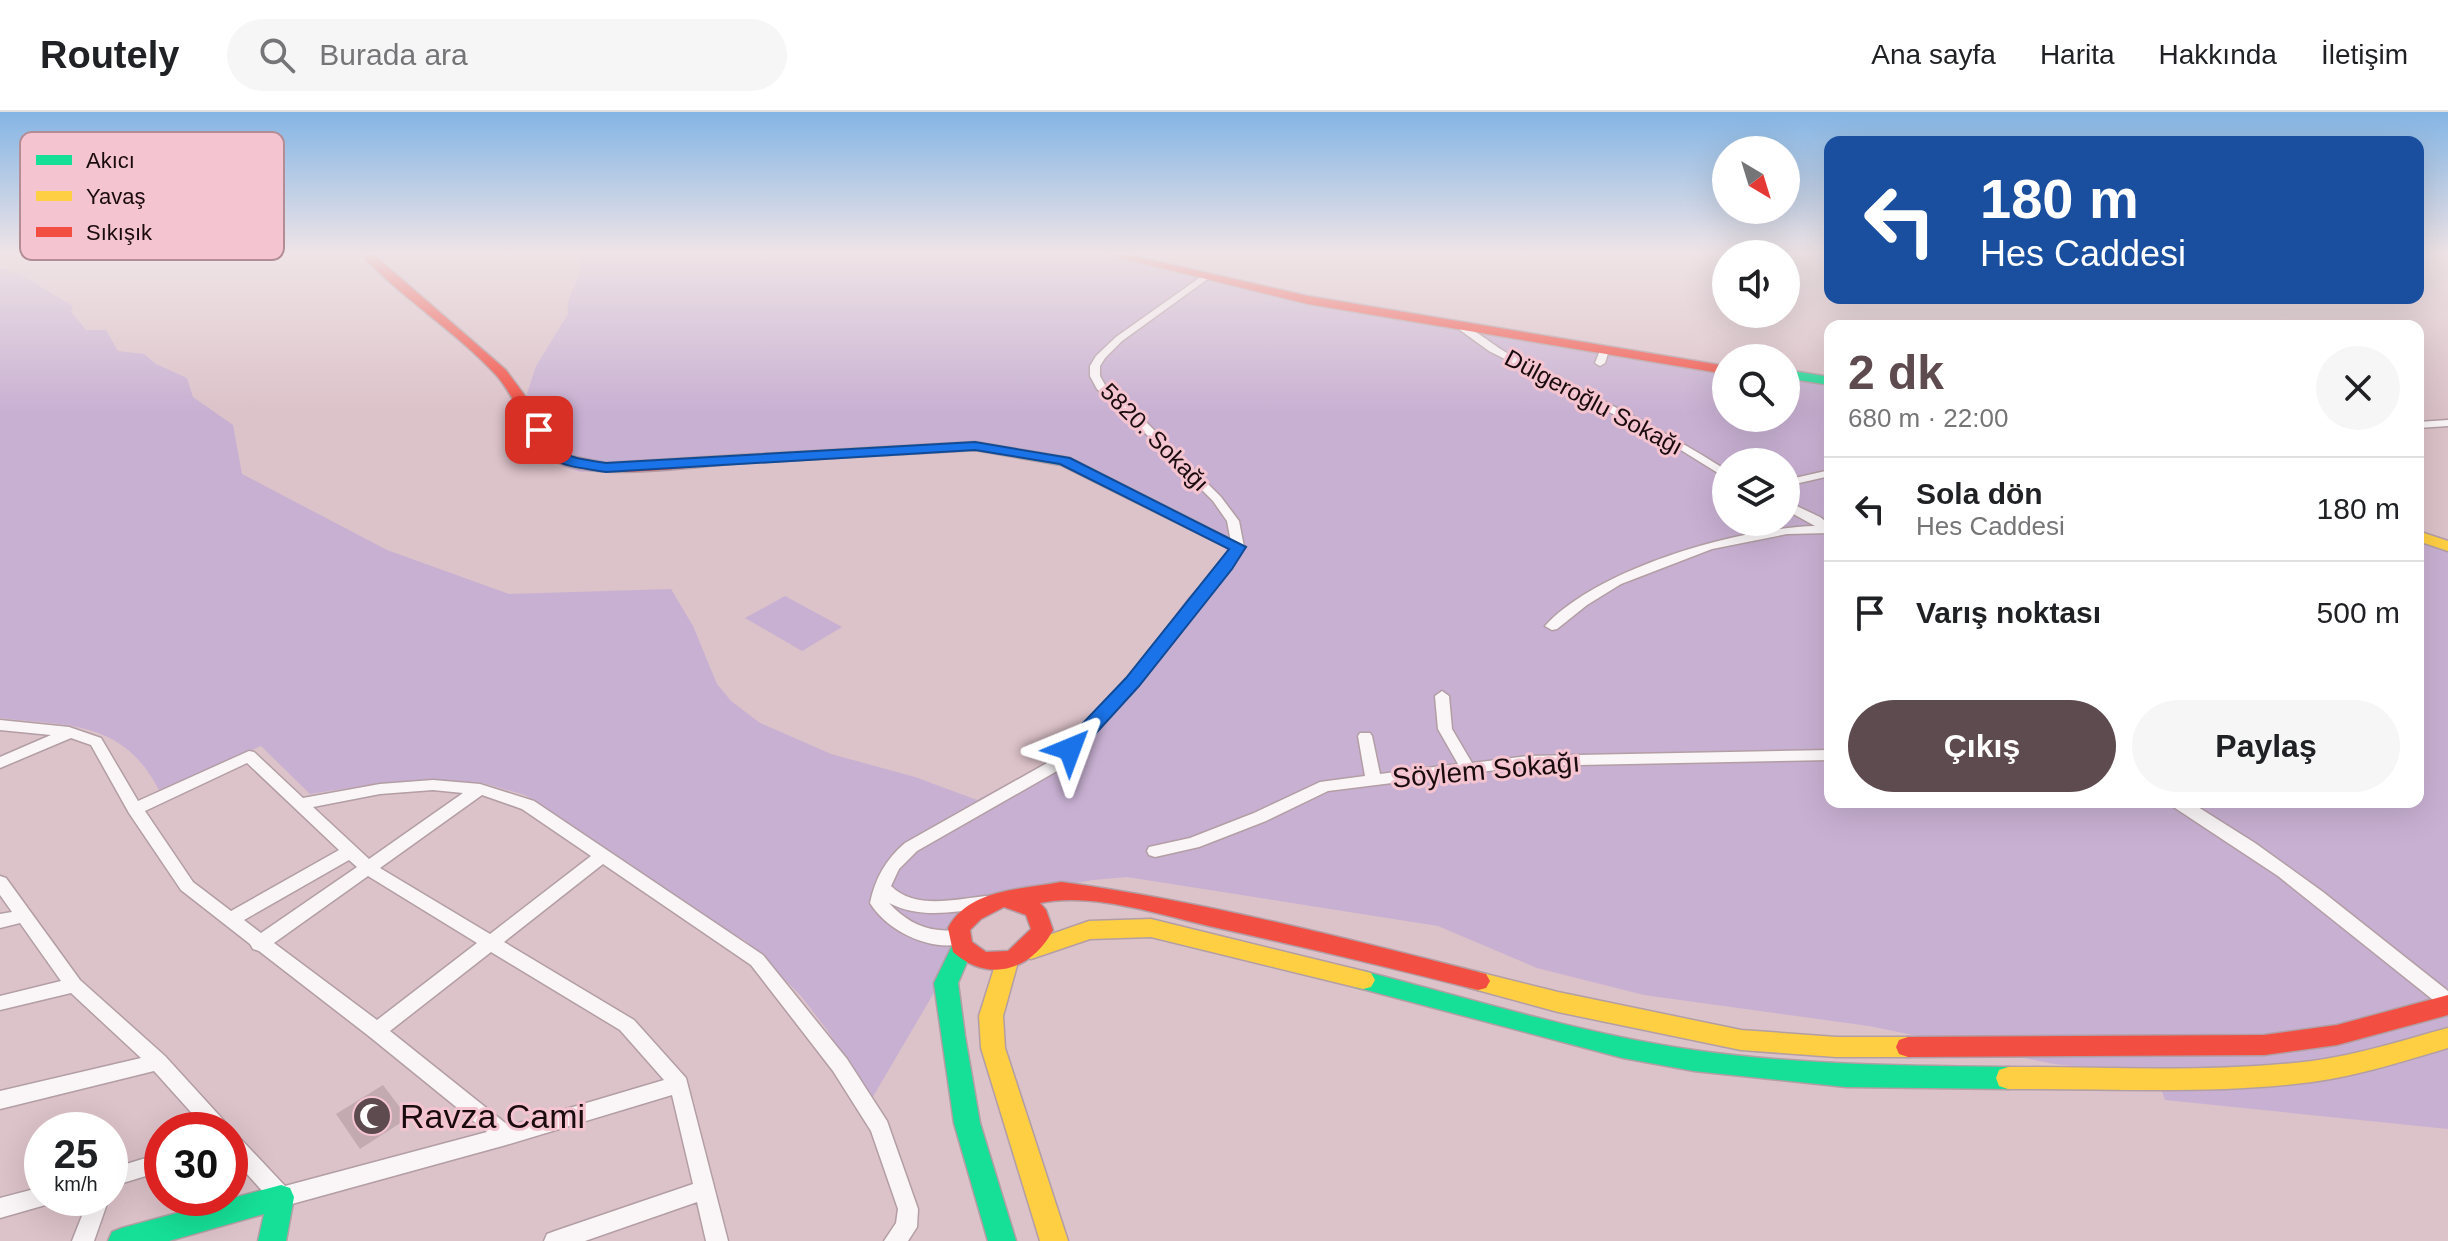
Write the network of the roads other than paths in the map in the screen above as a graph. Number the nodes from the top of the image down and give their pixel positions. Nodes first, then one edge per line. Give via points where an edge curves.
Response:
1 (426, 307) edge
2 (1165, 307) edge
3 (1353, 307) edge
4 (1371, 307) edge
5 (1463, 328) junction
6 (1712, 365) edge
7 (1712, 366) edge
8 (1800, 379) edge
9 (1824, 383) edge
10 (2448, 423) edge
11 (2424, 425) edge
12 (1712, 466) edge
13 (1824, 474) edge
14 (1800, 480) edge
15 (1800, 512) edge
16 (1824, 527) edge
17 (1824, 530) edge
18 (2424, 531) edge
19 (2424, 538) edge
20 (2448, 538) edge
21 (2448, 546) edge
22 (1238, 547) junction
23 (1552, 626) dead end
24 (1442, 696) dead end
25 (0, 725) edge
26 (69, 732) junction
27 (1365, 736) dead end
28 (1824, 755) edge
29 (0, 763) edge
30 (1468, 769) junction
31 (1374, 780) junction
32 (480, 789) junction
33 (300, 804) junction
34 (2188, 808) edge
35 (135, 809) junction
36 (351, 851) junction
37 (1155, 851) dead end
38 (603, 855) junction
39 (369, 869) junction
40 (0, 882) edge
41 (881, 887) junction
42 (1014, 900) junction
43 (987, 902) junction
44 (22, 916) junction
45 (229, 920) junction
46 (0, 921) edge
47 (492, 942) junction
48 (960, 943) junction
49 (259, 944) junction
50 (1031, 950) junction
51 (1007, 962) junction
52 (74, 985) junction
53 (0, 1003) edge
54 (2448, 1004) edge
55 (377, 1031) junction
56 (2443, 1046) edge
57 (158, 1062) junction
58 (679, 1084) junction
59 (0, 1100) edge
60 (204, 1112) edge
61 (506, 1136) junction
62 (248, 1161) edge
63 (704, 1190) junction
64 (281, 1197) junction
65 (24, 1202) edge
66 (0, 1208) edge
67 (92, 1216) edge
68 (83, 1241) edge
69 (122, 1241) edge
70 (272, 1241) edge
71 (555, 1241) edge
72 (717, 1241) edge
73 (895, 1241) edge
74 (1002, 1241) edge
75 (1054, 1241) edge

1 - 22 street via 501,373 549,450 566,460 606,467 975,446 1019,451 1065,461
2 - 22 street, 5820. Sokağı via 1101,356 1095,376 1217,499 1233,521
3 - 5 street
4 - 6 street
5 - 7 street via 1602,356
5 - 12 street, Dülgeroğlu Sokağı via 1504,356 1672,440
8 - 9 street
10 - 11 street
13 - 14 street
15 - 16 street
17 - 23 street via 1750,536 1709,546 1616,581
18 - 20 street
19 - 21 street
22 - 41 street via 1133,682 1052,767 911,847 895,860
24 - 30 street via 1445,729
25 - 26 street
26 - 29 street
26 - 35 street via 96,742
27 - 31 street
28 - 30 street, Söylem Sokağı via 1528,761
30 - 31 street, Söylem Sokağı
31 - 37 street, Söylem Sokağı via 1325,786 1193,843
32 - 33 street via 380,789
32 - 38 street via 528,805
32 - 39 street
33 - 35 street via 249,756
33 - 36 street
34 - 54 street via 2307,886
35 - 45 street via 187,886
36 - 39 street
36 - 45 street
38 - 47 street
38 - 73 street via 757,960 799,1010 880,1127 908,1209 906,1227
39 - 47 street
39 - 49 street
40 - 44 street
41 - 43 street via 888,896 918,907
41 - 48 street via 878,903 914,934
42 - 43 street
42 - 50 street via 1041,919 1042,930
42 - 54 street via 1061,890 1126,899 1373,954 1573,1006 1741,1040 1852,1047 2264,1045 2337,1035
43 - 48 street via 965,917
44 - 46 street
44 - 52 street
45 - 49 street
47 - 55 street
47 - 58 street via 627,1025
48 - 51 street via 980,961
48 - 74 street via 946,983 953,1036 967,1123
49 - 55 street
50 - 51 street
50 - 56 street via 1077,930 1151,928 1623,1048 1694,1061 1846,1076 2296,1073
51 - 75 street via 991,1016 993,1048
52 - 53 street
52 - 57 street
55 - 61 street
57 - 59 street
57 - 60 street
58 - 61 street
58 - 63 street
61 - 64 street
62 - 64 street
63 - 71 street
63 - 72 street
64 - 69 street
64 - 70 street
65 - 66 street
67 - 68 street

